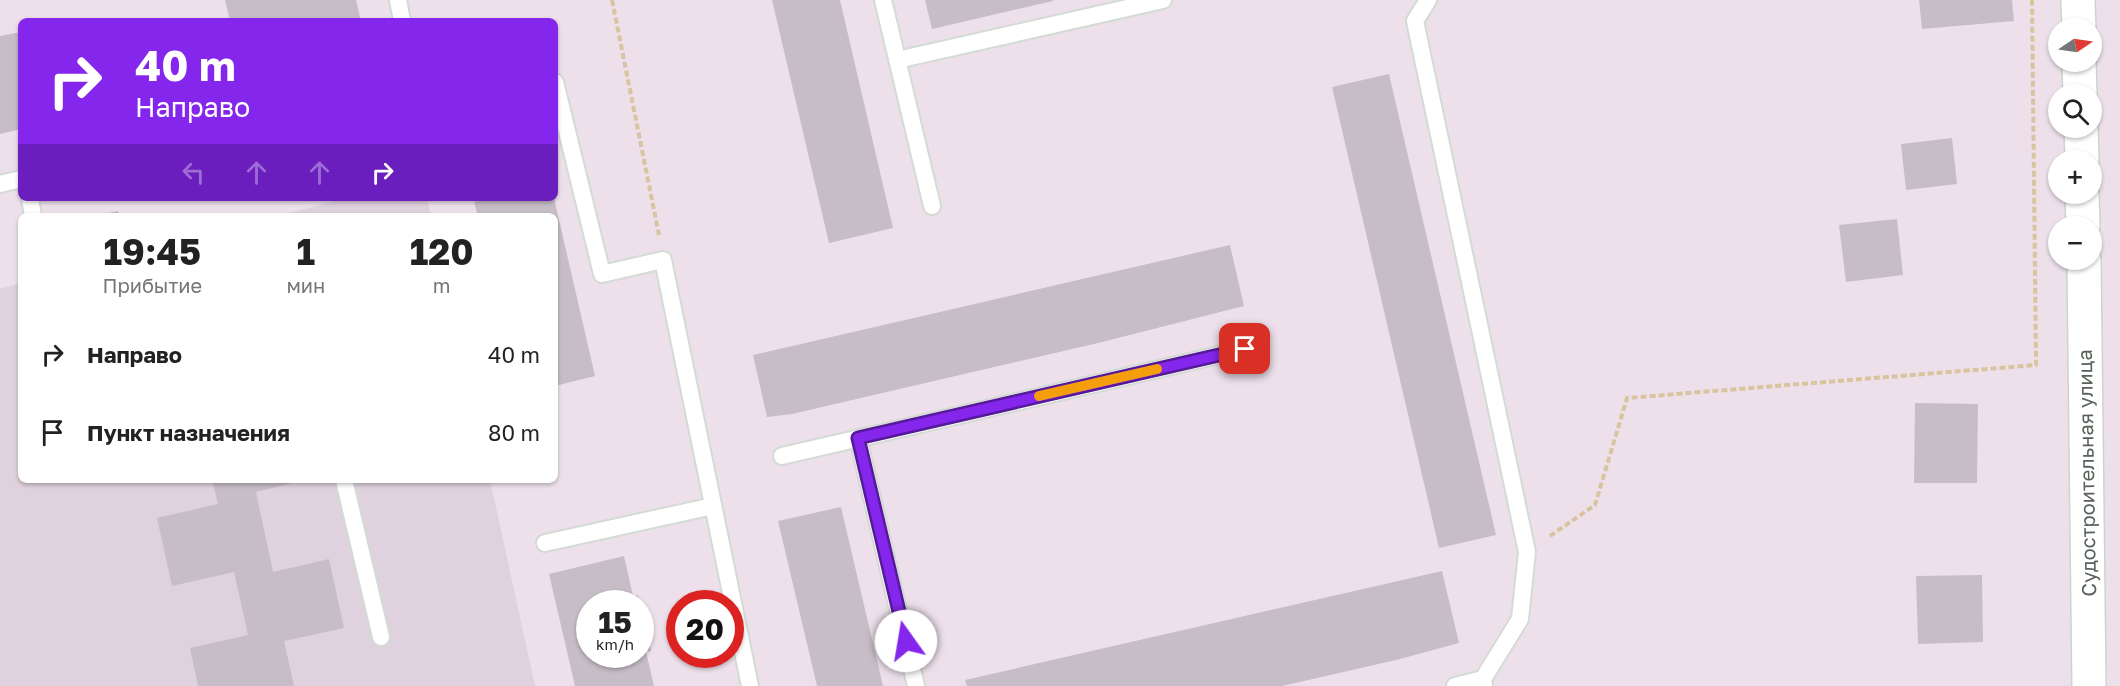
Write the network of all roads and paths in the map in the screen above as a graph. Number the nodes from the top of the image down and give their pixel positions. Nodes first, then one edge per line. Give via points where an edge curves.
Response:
1 (398, 0) edge
2 (612, 0) edge
3 (883, 0) edge
4 (1163, 0) edge
5 (1428, 0) edge
6 (2032, 0) edge
7 (2078, 0) edge
8 (401, 18) edge
9 (2079, 18) edge
10 (897, 60) junction
11 (558, 94) edge
12 (18, 180) edge
13 (0, 184) edge
14 (932, 206) dead end
15 (663, 260) junction
16 (2084, 270) edge
17 (1245, 349) dead end
18 (858, 438) junction
19 (782, 456) dead end
20 (345, 483) edge
21 (713, 506) junction
22 (545, 543) dead end
23 (1527, 552) junction
24 (381, 638) dead end
25 (1484, 683) edge
26 (750, 686) edge
27 (916, 686) edge
28 (1455, 686) edge
29 (2089, 686) edge

1 - 8 lane
2 - 15 path
3 - 10 lane
4 - 10 lane
5 - 23 lane via 1416,21
6 - 23 path via 2036,365 1627,398 1594,505
7 - 9 main road
10 - 14 lane
11 - 15 lane via 602,274
12 - 13 lane
15 - 21 lane
16 - 29 main road, Судостроительная улица
17 - 18 lane
18 - 19 lane
18 - 27 lane
20 - 24 lane
21 - 22 lane
21 - 26 lane
23 - 25 lane via 1520,619
25 - 28 lane

